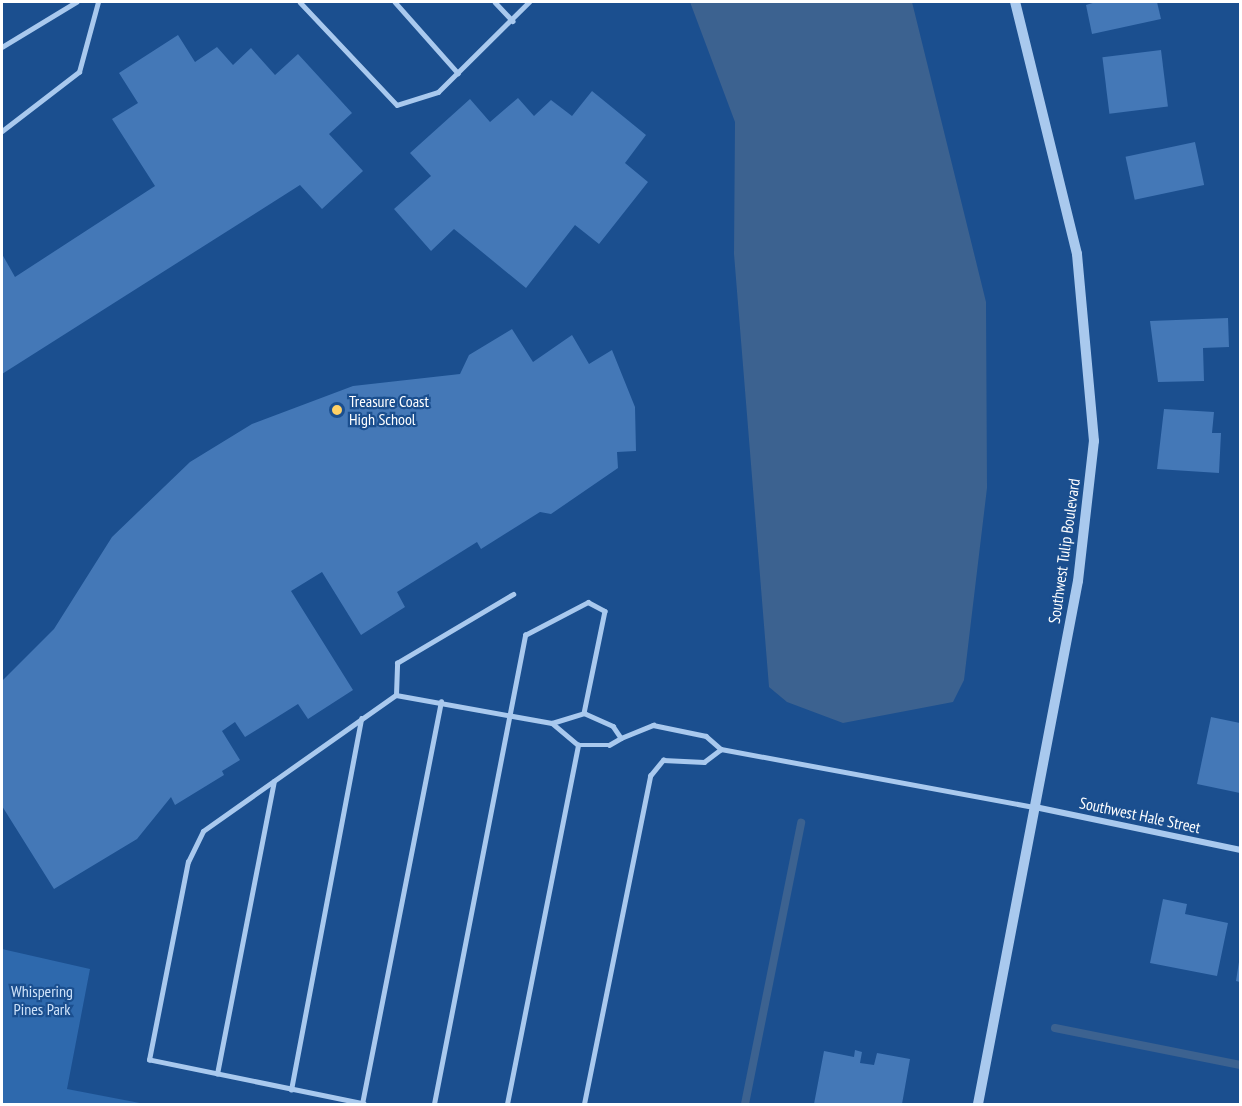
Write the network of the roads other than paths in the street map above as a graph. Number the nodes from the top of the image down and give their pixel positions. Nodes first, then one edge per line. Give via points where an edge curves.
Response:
1 (76, 2) edge
2 (98, 2) edge
3 (300, 2) edge
4 (395, 2) edge
5 (495, 2) edge
6 (529, 2) edge
7 (1015, 2) edge
8 (513, 21) junction
9 (2, 47) edge
10 (458, 73) junction
11 (2, 131) edge
12 (513, 594) dead end
13 (396, 695) junction
14 (441, 702) junction
15 (584, 713) junction
16 (509, 716) junction
17 (362, 719) junction
18 (552, 723) junction
19 (621, 738) junction
20 (578, 745) junction
21 (722, 749) junction
22 (274, 781) junction
23 (1035, 807) junction
24 (1240, 850) edge
25 (217, 1074) junction
26 (291, 1090) junction
27 (363, 1104) edge
28 (434, 1104) edge
29 (507, 1104) edge
30 (584, 1104) edge
31 (978, 1104) edge

1 - 9 lane
2 - 11 lane via 79,72
3 - 10 lane via 397,105 428,97
4 - 10 lane
5 - 8 lane
6 - 8 lane
7 - 23 street, Southwest Tulip Boulevard via 1077,254 1094,441 1078,580
8 - 10 lane
12 - 13 lane via 398,663
13 - 14 lane
13 - 17 lane
14 - 16 lane
14 - 27 lane
15 - 16 lane via 605,611 588,602 525,634
15 - 18 lane
15 - 19 lane via 613,726
16 - 18 lane
16 - 28 lane
17 - 22 lane
17 - 26 lane
18 - 20 lane
19 - 20 lane via 609,745
19 - 21 lane via 652,725 706,736
20 - 29 lane
21 - 23 lane
21 - 30 lane via 704,762 663,760 650,776
22 - 25 lane
22 - 25 lane via 203,831 194,845 153,1037 149,1060
23 - 24 street, Southwest Hale Street
23 - 31 street, Southwest Tulip Boulevard
25 - 26 lane
26 - 27 lane

